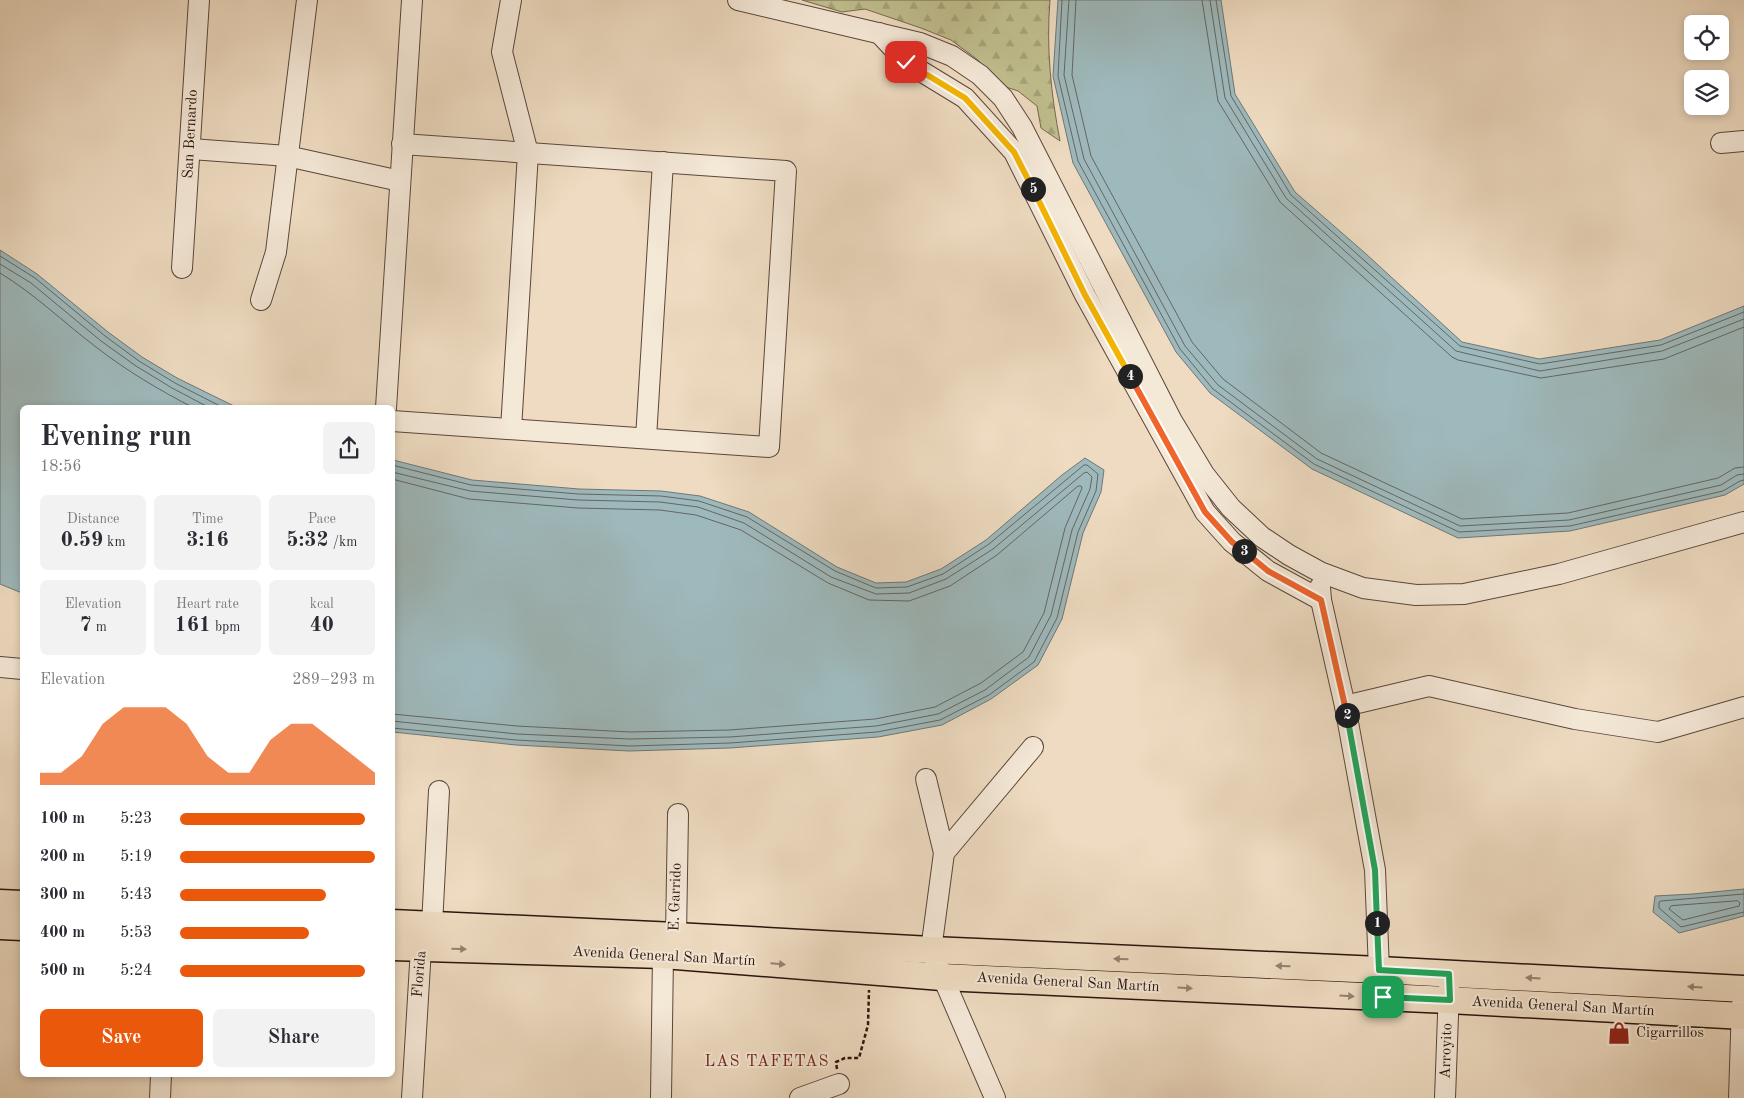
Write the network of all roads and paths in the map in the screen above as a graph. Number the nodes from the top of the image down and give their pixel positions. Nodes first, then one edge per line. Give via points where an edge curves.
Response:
1 (199, 0) edge
2 (307, 0) edge
3 (412, 0) edge
4 (511, 0) edge
5 (738, 0) edge
6 (879, 33) junction
7 (1744, 141) edge
8 (1721, 143) dead end
9 (402, 144) junction
10 (191, 149) junction
11 (528, 153) junction
12 (287, 156) junction
13 (662, 162) junction
14 (400, 181) junction
15 (182, 268) dead end
16 (261, 300) dead end
17 (386, 405) edge
18 (395, 421) edge
19 (511, 429) junction
20 (646, 438) junction
21 (1744, 522) edge
22 (1320, 572) junction
23 (1321, 600) junction
24 (0, 668) edge
25 (20, 669) edge
26 (1345, 706) junction
27 (1744, 707) edge
28 (1033, 747) dead end
29 (926, 779) dead end
30 (439, 791) dead end
31 (678, 814) dead end
32 (944, 853) junction
33 (0, 903) edge
34 (20, 904) edge
35 (395, 923) edge
36 (432, 925) junction
37 (0, 926) edge
38 (20, 927) edge
39 (670, 945) junction
40 (395, 947) edge
41 (420, 948) junction
42 (931, 950) junction
43 (1379, 970) junction
44 (870, 971) junction
45 (1449, 974) junction
46 (942, 977) junction
47 (1744, 989) edge
48 (1450, 1000) junction
49 (1743, 1016) edge
50 (161, 1077) edge
51 (839, 1084) joint
52 (160, 1098) edge
53 (412, 1098) edge
54 (661, 1098) edge
55 (800, 1098) edge
56 (995, 1098) edge
57 (1446, 1098) edge
58 (1738, 1098) edge

1 - 10 street, San Bernardo
2 - 12 street
3 - 9 street
4 - 11 street via 502,52
5 - 6 street
6 - 22 street via 920,43 952,56 980,75 1003,98 1022,128 1172,421 1204,474 1231,508 1262,537
6 - 23 street via 906,62 965,98 1014,152 1085,295 1205,512 1232,542 1268,571
7 - 8 street
9 - 11 street
9 - 14 street
10 - 12 street
10 - 15 street, San Bernardo
11 - 13 street
11 - 19 street
12 - 14 street
12 - 16 street via 276,252
13 - 20 street
13 - 20 street via 786,171 780,279 769,447
14 - 17 street
18 - 19 street
19 - 20 street
21 - 22 street via 1559,574 1464,594 1416,596 1364,588
22 - 23 street
23 - 26 street
24 - 25 street
26 - 27 street via 1429,686 1575,719 1658,732
26 - 43 street via 1375,870
28 - 32 street
29 - 32 street
30 - 36 street, Florida
31 - 39 street, E. Garrido
32 - 42 street
33 - 34 main road
35 - 36 main road, Avenida General San Martín
36 - 39 main road, Avenida General San Martín
36 - 41 street, Florida
37 - 38 main road
41 -> 39 main road, Avenida General San Martín
39 - 42 main road, Avenida General San Martín
39 -> 44 main road, Avenida General San Martín
39 - 54 street, E. Garrido
40 - 41 main road, Avenida General San Martín
41 - 53 street, Florida
43 -> 42 main road, Avenida General San Martín
42 - 46 street
43 - 45 main road, Avenida General San Martín
44 - 46 main road, Avenida General San Martín
44 - 51 path via 868,1025 859,1058 836,1062
47 -> 45 main road, Avenida General San Martín
45 - 48 street, Arroyito
46 -> 48 main road, Avenida General San Martín
46 - 56 street
47 - 49 street
48 - 49 main road, Avenida General San Martín
48 - 57 street, Arroyito
49 - 58 street
50 - 52 street
51 - 55 street

